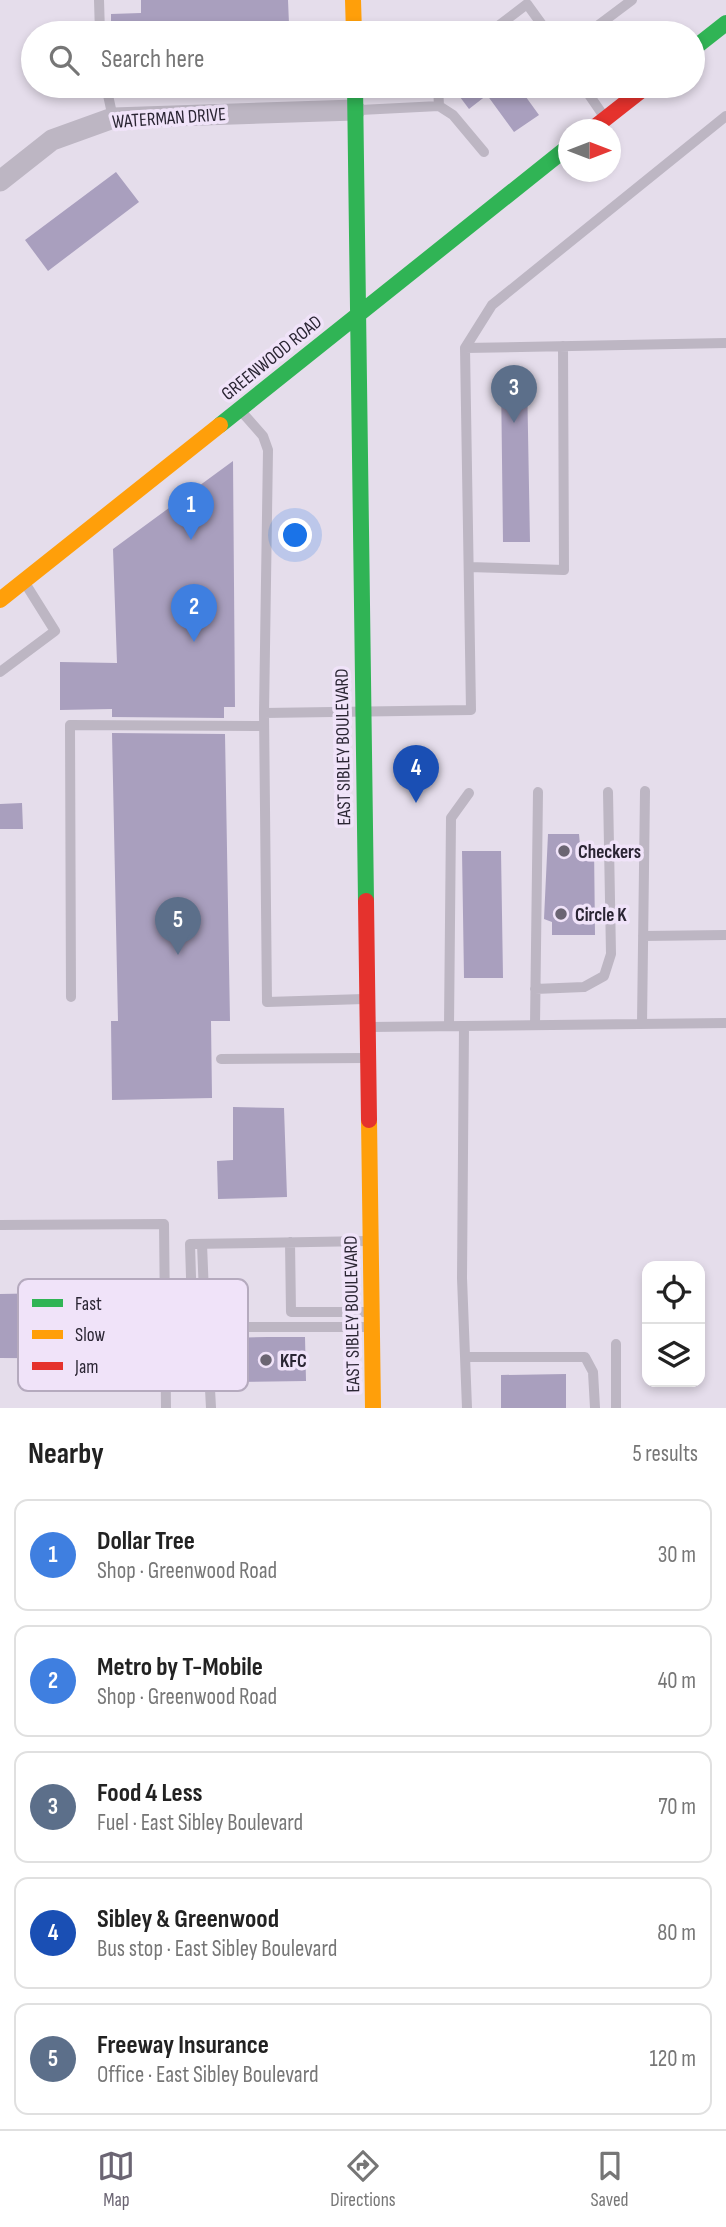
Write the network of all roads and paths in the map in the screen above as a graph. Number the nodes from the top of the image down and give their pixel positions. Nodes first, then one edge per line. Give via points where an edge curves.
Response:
1 (99, 0) edge
2 (353, 0) edge
3 (632, 0) edge
4 (100, 21) edge
5 (354, 21) edge
6 (505, 21) edge
7 (539, 21) edge
8 (604, 21) edge
9 (726, 23) edge
10 (705, 40) edge
11 (109, 98) edge
12 (355, 98) edge
13 (439, 98) edge
14 (591, 98) edge
15 (631, 98) edge
16 (439, 106) junction
17 (355, 110) junction
18 (726, 116) edge
19 (113, 118) junction
20 (605, 118) joint
21 (484, 152) dead end
22 (558, 157) edge
23 (0, 181) edge
24 (357, 314) junction
25 (726, 343) edge
26 (563, 346) junction
27 (465, 348) junction
28 (239, 408) junction
29 (469, 567) junction
30 (24, 581) junction
31 (0, 600) edge
32 (0, 671) edge
33 (362, 712) junction
34 (264, 713) junction
35 (264, 726) junction
36 (645, 791) dead end
37 (538, 792) dead end
38 (608, 792) dead end
39 (469, 793) dead end
40 (643, 936) junction
41 (726, 936) edge
42 (535, 989) junction
43 (71, 997) dead end
44 (367, 999) junction
45 (726, 1023) edge
46 (642, 1024) junction
47 (535, 1025) junction
48 (449, 1026) junction
49 (464, 1026) junction
50 (368, 1027) junction
51 (368, 1058) junction
52 (221, 1059) dead end
53 (0, 1225) edge
54 (370, 1241) junction
55 (290, 1242) junction
56 (202, 1244) junction
57 (165, 1279) edge
58 (191, 1279) edge
59 (203, 1279) edge
60 (372, 1319) junction
61 (248, 1325) edge
62 (616, 1344) dead end
63 (465, 1357) junction
64 (373, 1408) edge
65 (467, 1408) edge
66 (595, 1408) edge
67 (616, 1408) edge

1 - 4 lane
2 - 5 main road
3 - 8 lane
6 - 7 lane via 527,4
9 - 10 main road
11 - 19 lane
12 - 17 main road, EAST SIBLEY BOULEVARD
13 - 16 lane
14 - 20 lane
15 - 20 main road
16 - 17 lane
16 - 21 lane via 453,115
17 - 19 street, WATERMAN DRIVE
17 - 24 main road, EAST SIBLEY BOULEVARD
18 - 27 lane via 492,305
19 - 23 street, WATERMAN DRIVE via 52,140
22 - 24 main road, GREENWOOD ROAD
24 - 28 main road, GREENWOOD ROAD
24 - 33 main road, EAST SIBLEY BOULEVARD
25 - 26 lane
26 - 27 lane
26 - 29 lane via 564,570
27 - 29 lane
28 - 30 main road, GREENWOOD ROAD
28 - 34 lane via 263,436 268,450
29 - 33 lane via 471,710
30 - 31 main road, GREENWOOD ROAD
30 - 32 lane via 55,631
33 - 34 lane
33 - 44 main road, EAST SIBLEY BOULEVARD
34 - 35 lane
35 - 43 lane via 70,725
35 - 44 lane via 267,1002
36 - 40 lane
37 - 42 lane
38 - 42 lane via 611,954 604,976 584,987
39 - 48 lane via 451,818
40 - 41 lane
40 - 46 lane
42 - 47 lane
44 - 50 main road, EAST SIBLEY BOULEVARD
45 - 46 lane
46 - 47 lane
47 - 49 lane
48 - 49 lane
48 - 50 lane
49 - 63 lane
50 - 51 main road, EAST SIBLEY BOULEVARD
51 - 52 lane
51 - 54 main road, EAST SIBLEY BOULEVARD
53 - 57 lane via 164,1224
54 - 55 lane
54 - 60 main road, EAST SIBLEY BOULEVARD
55 - 56 lane
55 - 60 lane via 291,1312
56 - 58 lane via 190,1244
56 - 59 lane
60 - 61 lane
60 - 64 main road, EAST SIBLEY BOULEVARD
62 - 67 lane
63 - 65 lane
63 - 66 lane via 585,1357 593,1372

